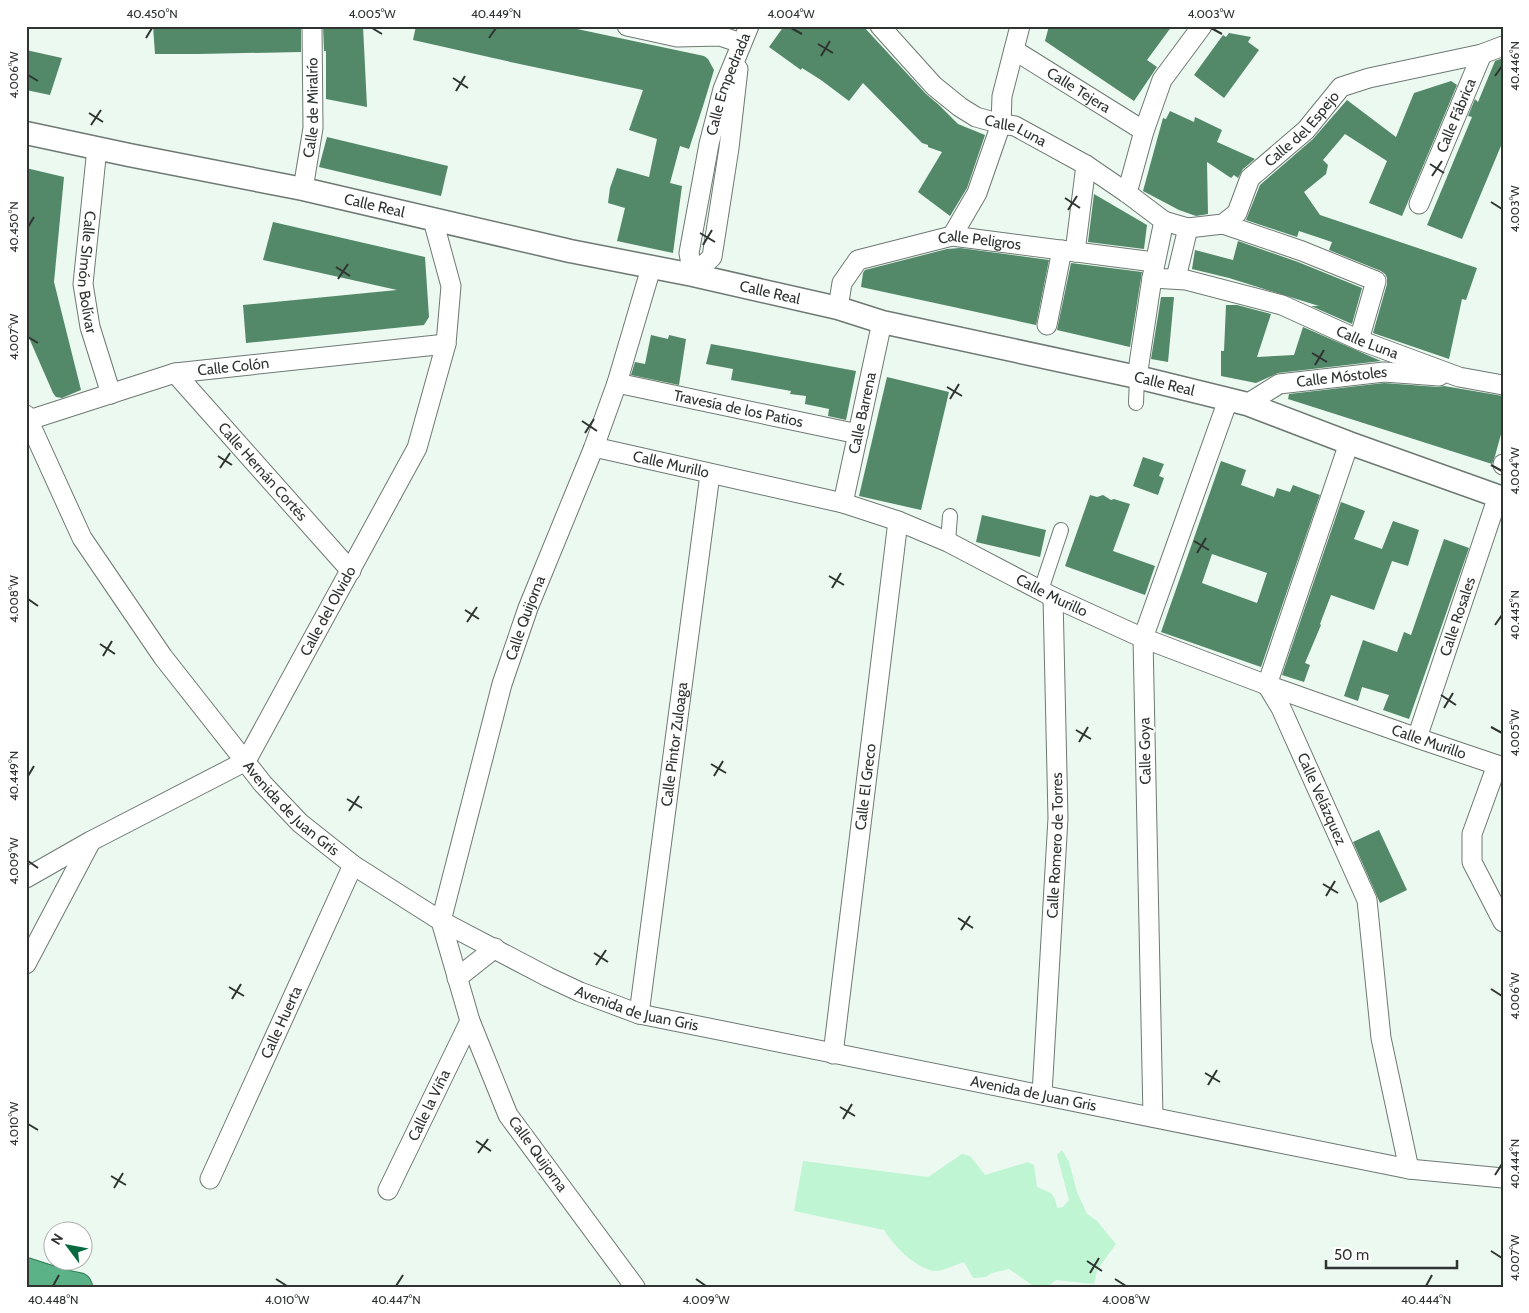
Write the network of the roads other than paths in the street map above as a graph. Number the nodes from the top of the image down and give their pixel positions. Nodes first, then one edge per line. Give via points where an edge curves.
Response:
1 (312, 26) edge
2 (627, 26) edge
3 (880, 26) edge
4 (1020, 26) edge
5 (1202, 26) edge
6 (715, 31) edge
7 (678, 32) edge
8 (745, 34) edge
9 (1503, 46) edge
10 (1014, 50) junction
11 (1482, 54) junction
12 (1002, 124) junction
13 (1144, 131) junction
14 (26, 133) edge
15 (97, 148) junction
16 (1086, 165) junction
17 (303, 189) junction
18 (1127, 193) junction
19 (1419, 204) dead end
20 (433, 220) junction
21 (1164, 221) junction
22 (1223, 224) junction
23 (1188, 228) junction
24 (952, 236) junction
25 (1069, 251) junction
26 (651, 268) junction
27 (1153, 270) junction
28 (693, 275) junction
29 (1176, 278) junction
30 (838, 308) junction
31 (882, 322) junction
32 (1048, 325) dead end
33 (1359, 340) junction
34 (446, 344) junction
35 (175, 373) junction
36 (1137, 377) junction
37 (1459, 377) junction
38 (1503, 377) edge
39 (617, 384) junction
40 (1503, 385) edge
41 (112, 394) junction
42 (1238, 402) junction
43 (1136, 403) dead end
44 (27, 418) edge
45 (858, 434) junction
46 (1349, 443) junction
47 (594, 447) junction
48 (710, 474) junction
49 (1501, 497) edge
50 (843, 503) junction
51 (950, 516) dead end
52 (898, 521) junction
53 (1061, 530) dead end
54 (948, 542) junction
55 (351, 571) junction
56 (1047, 594) junction
57 (1143, 638) junction
58 (1267, 685) junction
59 (1417, 738) junction
60 (246, 761) junction
61 (1500, 766) edge
62 (91, 841) junction
63 (353, 865) junction
64 (26, 878) edge
65 (441, 921) junction
66 (1503, 922) edge
67 (494, 948) junction
68 (26, 964) edge
69 (457, 978) junction
70 (639, 1014) junction
71 (470, 1021) junction
72 (833, 1054) junction
73 (1042, 1094) junction
74 (1153, 1117) junction
75 (1409, 1168) junction
76 (1503, 1178) edge
77 (210, 1179) dead end
78 (388, 1190) dead end
79 (26, 1272) edge
80 (78, 1287) edge
81 (635, 1287) edge

1 - 17 street, Calle de Miralrío via 313,128
2 - 7 street
3 - 12 street, Calle Luna via 934,86 960,108 976,117
4 - 10 street
5 - 13 street via 1162,80
6 - 7 street
6 - 8 street
8 - 28 street, Calle Empedrada via 723,90 707,153 689,253
9 - 11 street, Calle del Espejo
10 - 12 street via 1002,96
10 - 13 street, Calle Tejera
11 - 19 street, Calle Fábrica
11 - 22 street, Calle del Espejo via 1341,87 1306,130 1250,178 1237,213
12 - 16 street, Calle Luna via 1015,126
12 - 24 street via 977,193
13 - 18 street
14 - 15 street, Calle Real
15 - 17 street, Calle Real
15 - 41 street, Calle SImón Bolívar via 84,284 90,327
16 - 18 street, Calle Luna
16 - 25 street
17 - 20 street, Calle Real
18 - 21 street, Calle Luna
20 - 26 street, Calle Real
20 - 34 street, Calle del Olvido via 450,286
21 - 23 street
21 - 27 street
22 - 23 street
22 - 33 street via 1376,281
23 - 29 street
24 - 25 street, Calle Peligros
24 - 30 street, Calle Peligros via 858,260 842,283
25 - 27 street, Calle Peligros
25 - 32 street
26 - 28 street, Calle Real
26 - 39 street, Calle Quijorna
27 - 29 street, Calle Luna
27 - 36 street
28 - 30 street, Calle Real
29 - 33 street, Calle Luna via 1282,305
30 - 31 street, Calle Real
31 - 36 street, Calle Real
31 - 45 street, Calle Barrena
33 - 37 street, Calle Luna
34 - 35 street, Calle Colón
34 - 55 street, Calle del Olvido via 417,448
35 - 41 street, Calle Colón
35 - 55 street, Calle Hernán Cortés
36 - 42 street, Calle Real
36 - 43 street
37 - 38 street, Calle Móstoles
37 - 40 street, Calle Luna
37 - 42 street, Calle Móstoles via 1384,372 1279,384
39 - 45 street, Travesía de los Patios
39 - 47 street, Calle Quijorna
41 - 44 street, Calle Colón
42 - 46 street, Calle Real
42 - 57 street, Calle Goya
44 - 60 street, Avenida de Juan Gris via 82,538 163,657
45 - 50 street, Calle Barrena
46 - 49 street, Calle Real
46 - 58 street
47 - 48 street, Calle Murillo
47 - 65 street, Calle Quijorna via 528,608 502,684
48 - 50 street, Calle Murillo
48 - 70 street, Calle Pintor Zuloaga
49 - 59 street, Calle Rosales
50 - 52 street, Calle Murillo
51 - 54 street
52 - 54 street, Calle Murillo
52 - 72 street, Calle El Greco
53 - 56 street
54 - 56 street, Calle Murillo
55 - 60 street, Calle del Olvido
56 - 57 street, Calle Murillo
56 - 73 street, Calle Romero de Torres via 1058,818
57 - 58 street, Calle Murillo
57 - 74 street, Calle Goya
58 - 59 street, Calle Murillo
58 - 75 street, Calle Velázquez via 1281,708 1367,900 1381,1038
59 - 61 street, Calle Murillo
60 - 62 street
60 - 63 street, Avenida de Juan Gris via 300,823
61 - 66 street via 1472,834 1472,862
62 - 64 street
62 - 68 street
63 - 65 street, Avenida de Juan Gris
63 - 77 street, Calle Huerta
65 - 67 street, Avenida de Juan Gris
65 - 69 street, Calle Quijorna
67 - 69 street
67 - 70 street, Avenida de Juan Gris via 548,978
69 - 71 street, Calle Quijorna
70 - 72 street, Avenida de Juan Gris
71 - 78 street, Calle la Viña
71 - 81 street, Calle Quijorna via 508,1115
72 - 73 street, Avenida de Juan Gris
73 - 74 street, Avenida de Juan Gris
74 - 75 street, Avenida de Juan Gris
75 - 76 street, Avenida de Juan Gris
79 - 80 highway

